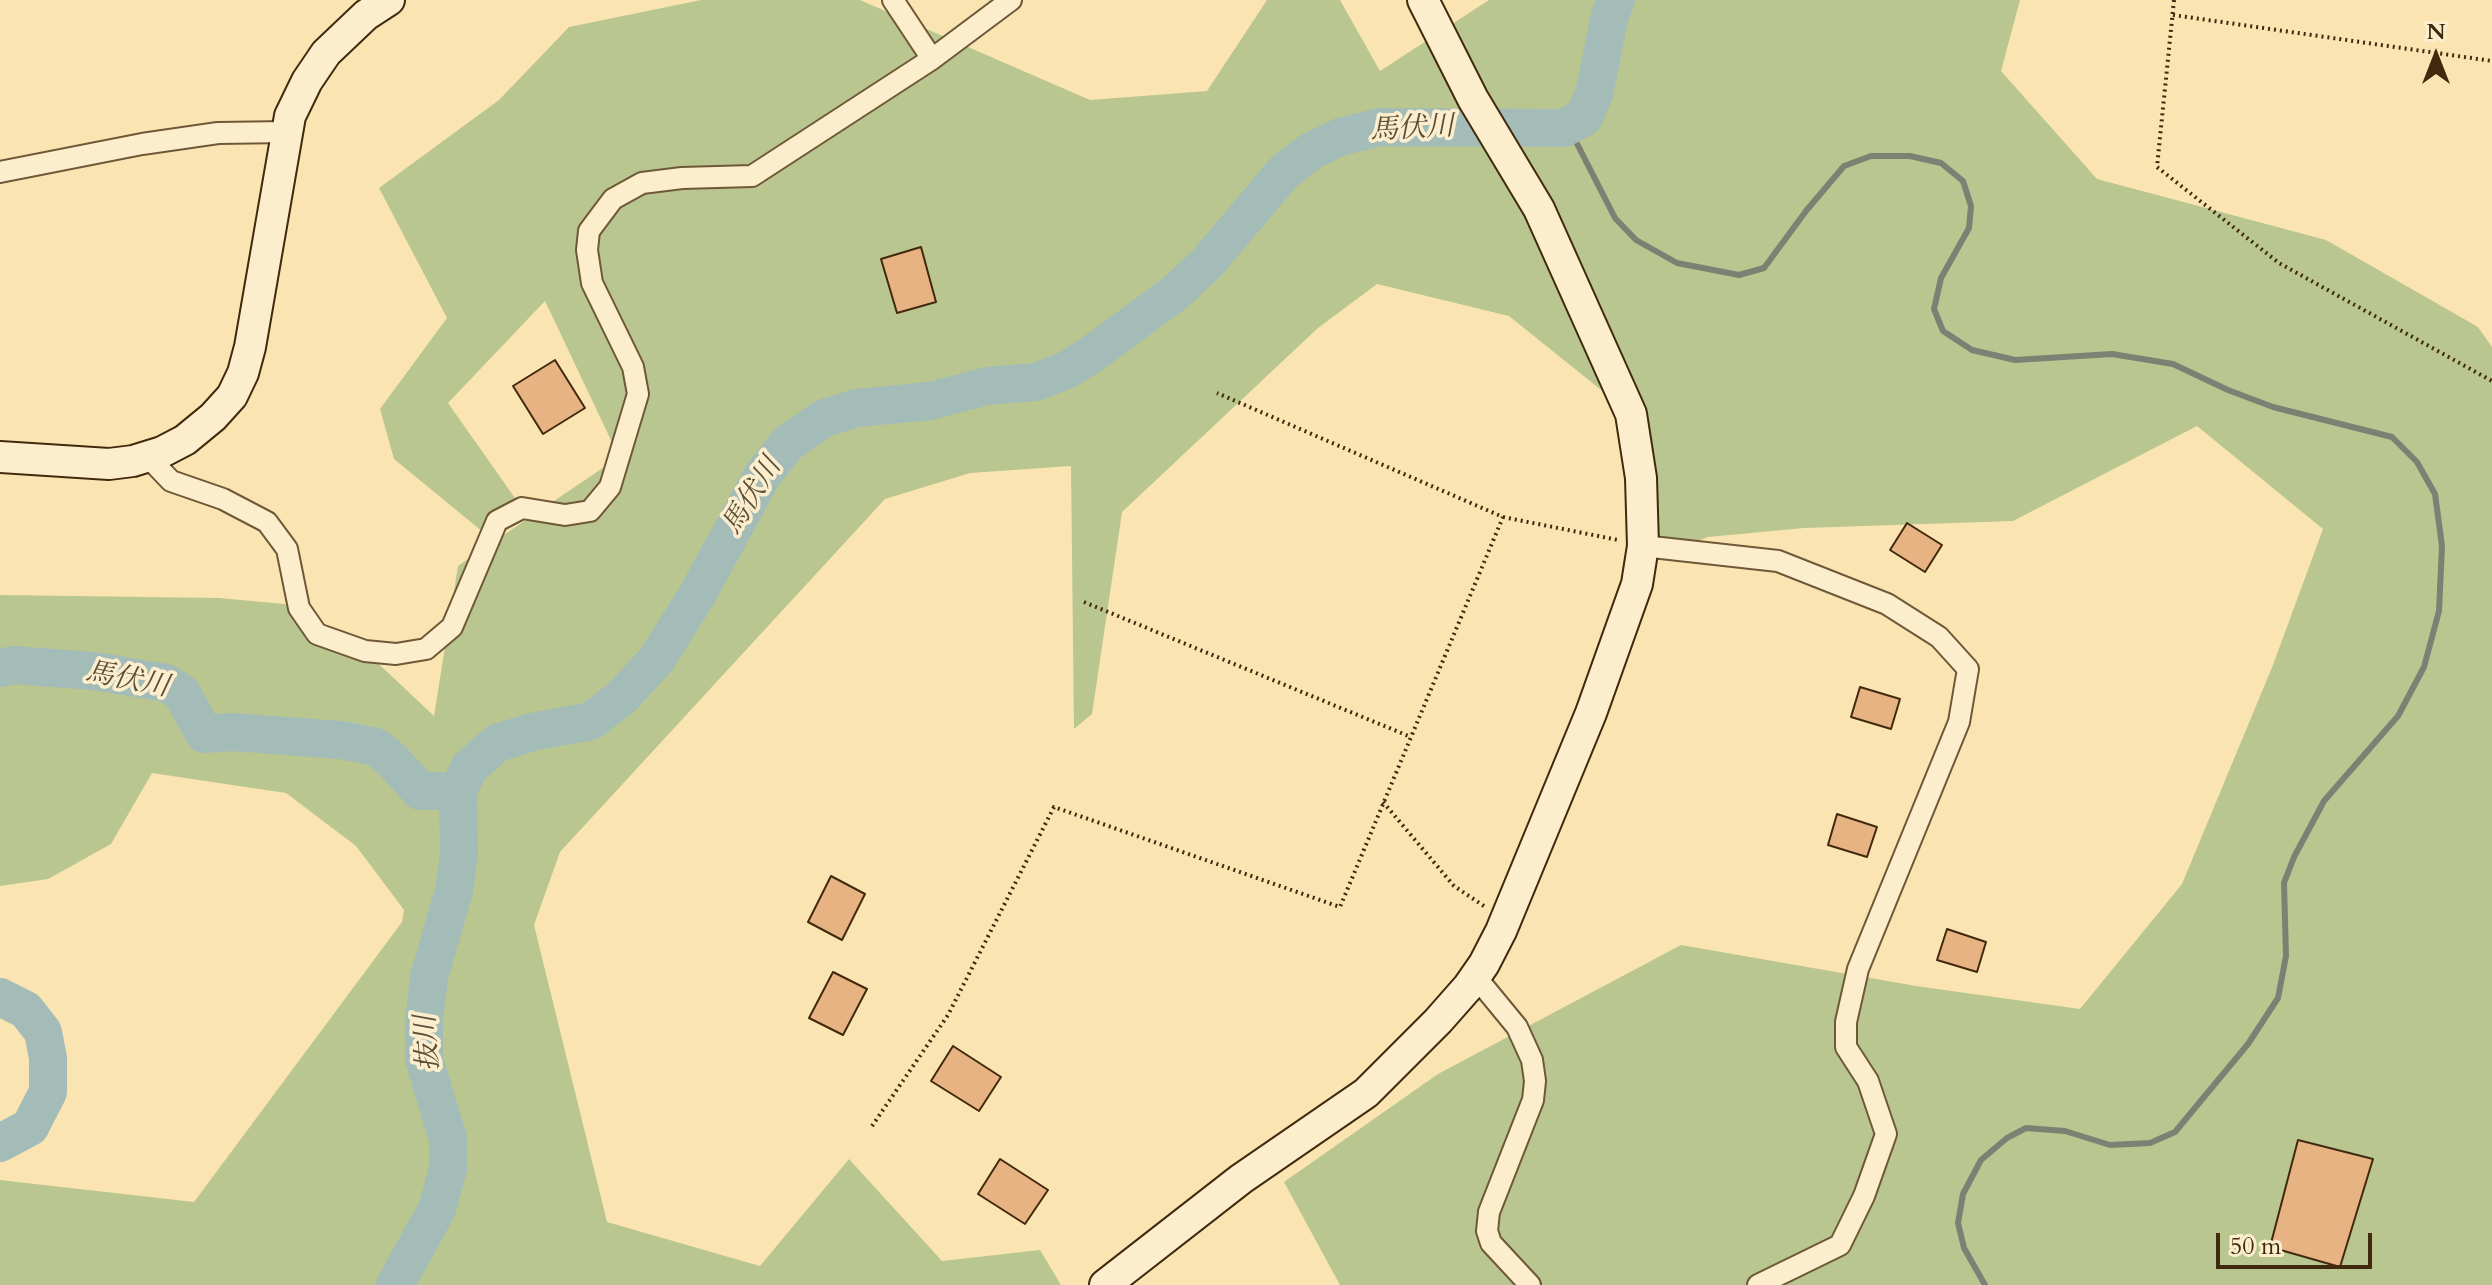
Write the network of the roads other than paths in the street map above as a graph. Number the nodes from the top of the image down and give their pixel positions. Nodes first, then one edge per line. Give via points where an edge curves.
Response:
1 (389, 0) edge
2 (893, 0) edge
3 (1011, 0) edge
4 (1423, 0) edge
5 (932, 59) junction
6 (287, 132) junction
7 (0, 172) edge
8 (0, 457) edge
9 (148, 457) junction
10 (1643, 546) junction
11 (1475, 976) junction
12 (1105, 1285) edge
13 (1530, 1285) edge
14 (1758, 1285) edge

1 - 6 street via 326,53 307,81
2 - 5 street
3 - 5 street
4 - 10 street via 1473,99 1539,209 1631,414 1641,478
5 - 9 street via 752,176 642,183 613,199 589,231 587,250 592,283 633,367 638,394 610,487 590,511 565,515 522,508 497,521 452,627 426,649 396,654 365,651 317,634 299,608 287,549 267,522 171,481
6 - 7 street via 218,133
6 - 9 street via 243,373 213,417 185,440
8 - 9 street via 109,464
10 - 11 street via 1637,584 1591,713
10 - 14 street via 1778,561 1887,604 1939,637 1968,669 1959,722 1858,969 1846,1022 1846,1047 1868,1081 1886,1134 1840,1245
11 - 12 street via 1366,1093 1241,1179
11 - 13 street via 1517,1027 1532,1060 1533,1100 1489,1212 1487,1231 1491,1243

